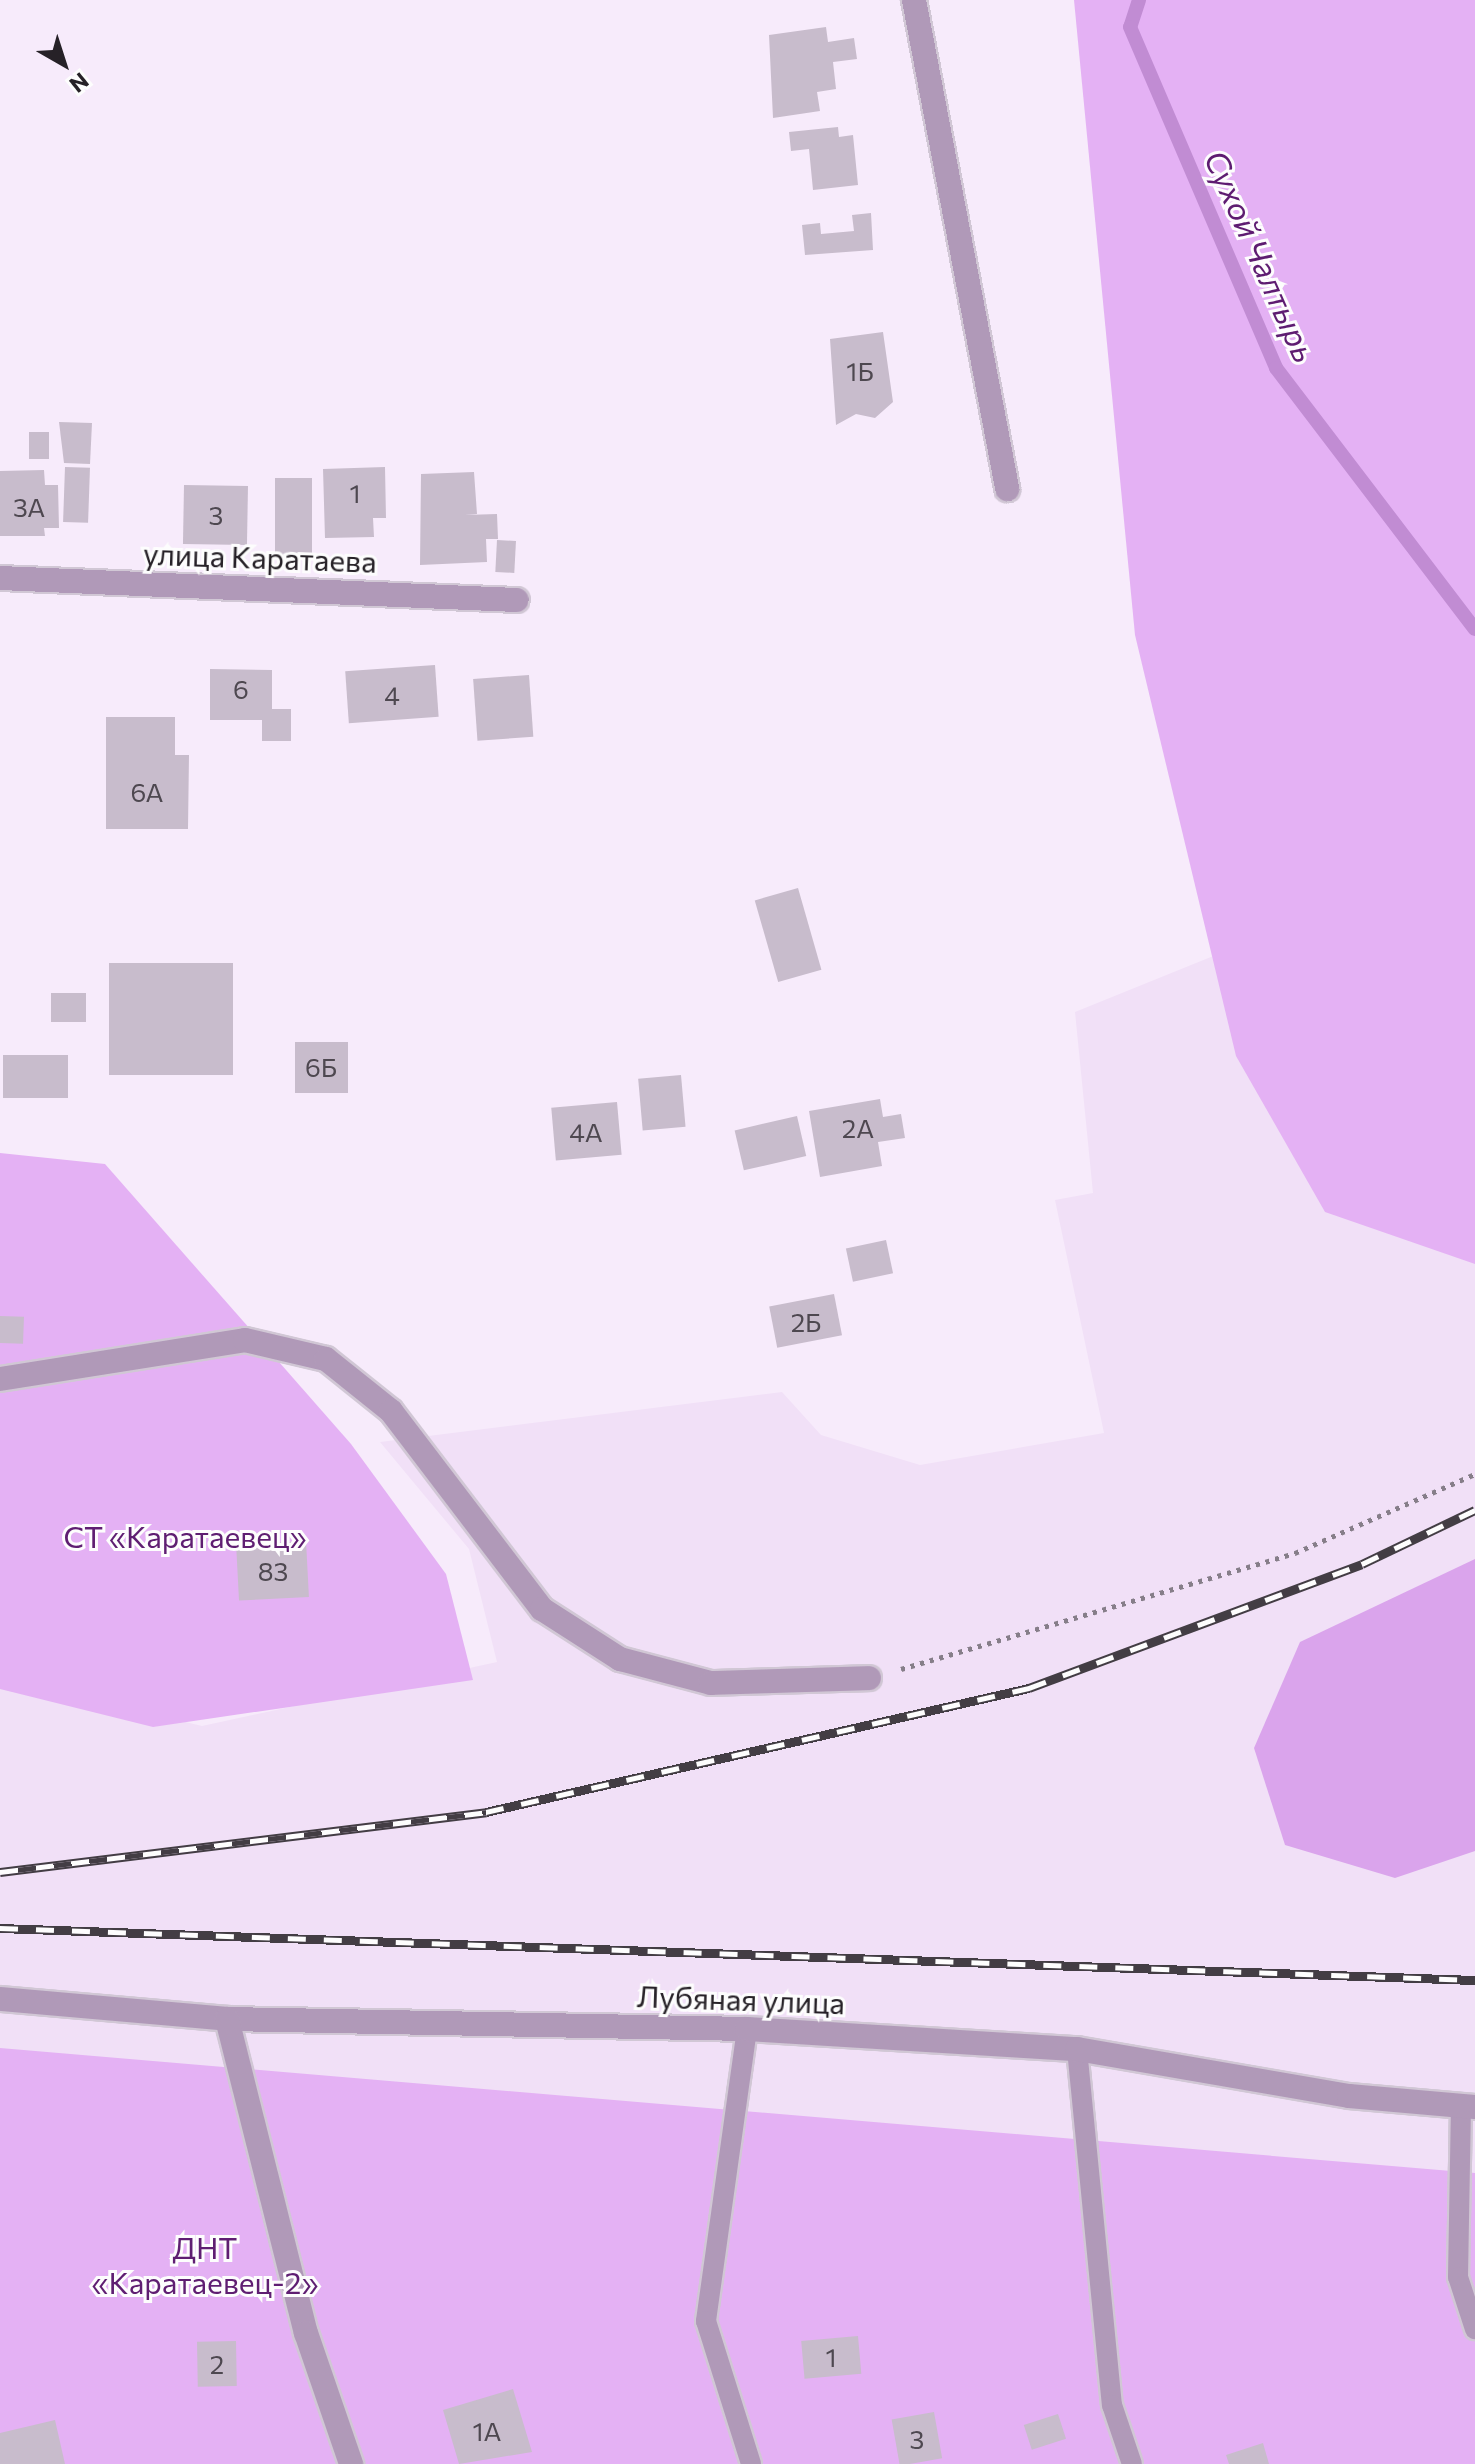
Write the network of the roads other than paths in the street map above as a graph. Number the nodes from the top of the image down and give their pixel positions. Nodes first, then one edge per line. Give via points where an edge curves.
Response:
1 (914, 0) edge
2 (1007, 489) dead end
3 (0, 578) edge
4 (517, 600) dead end
5 (0, 1379) edge
6 (869, 1678) road end
7 (0, 1999) edge
8 (227, 2019) junction
9 (747, 2029) junction
10 (1077, 2049) junction
11 (1468, 2106) edge
12 (1475, 2329) edge
13 (351, 2464) edge
14 (751, 2464) edge
15 (1132, 2464) edge

1 - 2 street
3 - 4 street, улица Каратаева
5 - 6 street via 245,1340 326,1359 391,1411 542,1609 620,1659 711,1683
7 - 8 street, Лубяная улица
8 - 9 street, Лубяная улица
8 - 13 street via 306,2333
9 - 10 street, Лубяная улица
9 - 14 lane via 706,2321
10 - 11 street, Лубяная улица via 1349,2096
10 - 15 lane via 1112,2405
11 - 12 lane via 1458,2277

